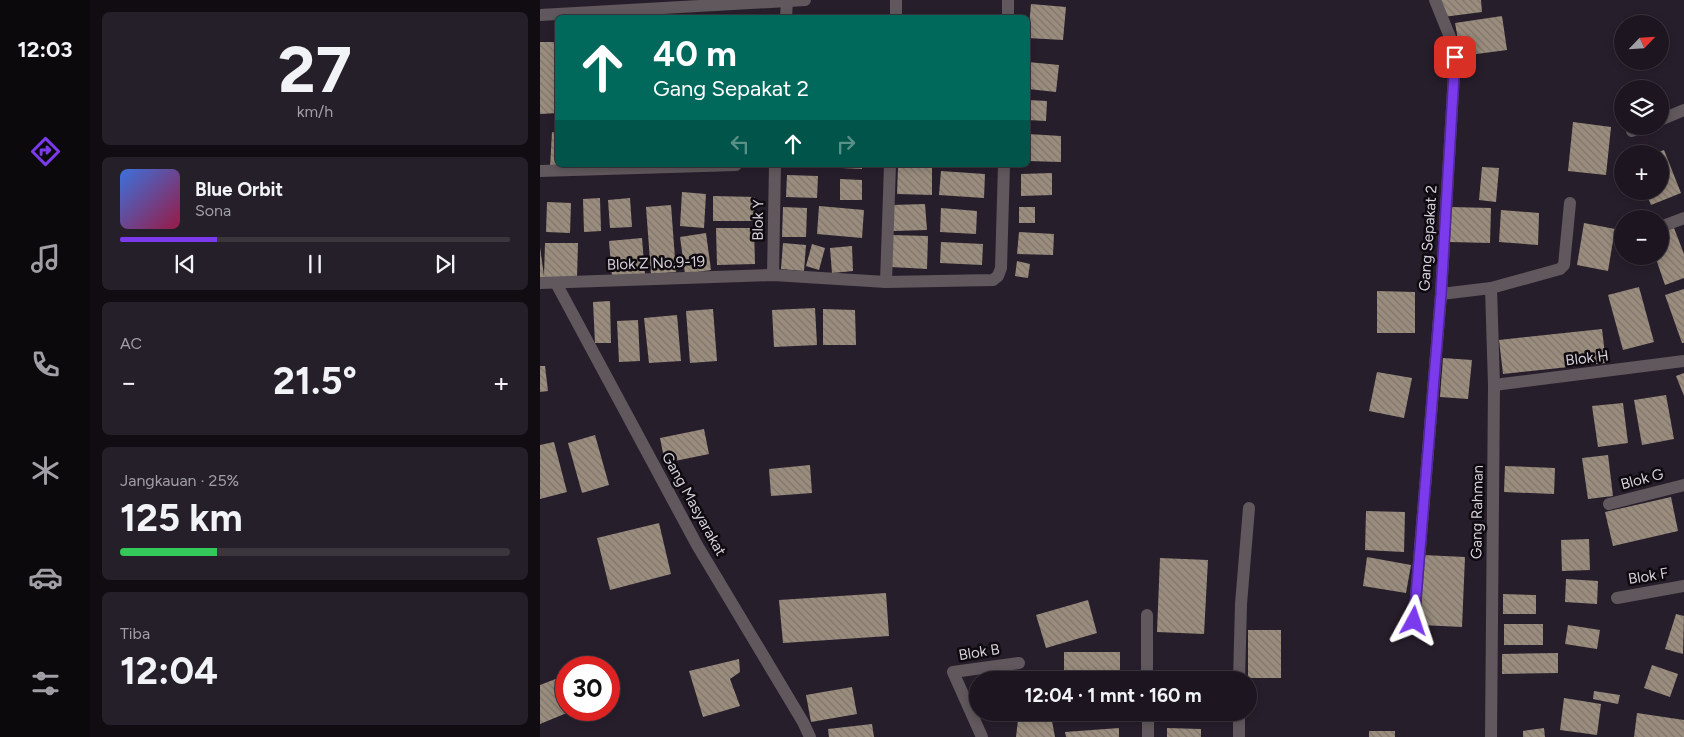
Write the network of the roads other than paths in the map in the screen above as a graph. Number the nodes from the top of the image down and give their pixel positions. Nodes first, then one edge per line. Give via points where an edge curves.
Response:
1 (787, 0) edge
2 (805, 0) edge
3 (896, 0) edge
4 (1008, 0) edge
5 (1436, 0) edge
6 (540, 15) edge
7 (786, 15) edge
8 (896, 15) edge
9 (1008, 15) edge
10 (1684, 110) edge
11 (1669, 116) edge
12 (671, 167) edge
13 (775, 167) edge
14 (890, 167) edge
15 (1004, 167) edge
16 (540, 171) edge
17 (1570, 203) dead end
18 (1684, 218) edge
19 (1669, 223) edge
20 (772, 275) junction
21 (886, 282) junction
22 (540, 283) edge
23 (556, 283) junction
24 (1491, 288) junction
25 (1441, 294) junction
26 (1684, 361) edge
27 (1494, 385) junction
28 (1684, 484) edge
29 (1609, 504) dead end
30 (1249, 508) dead end
31 (1684, 586) edge
32 (1617, 598) dead end
33 (1147, 615) dead end
34 (1414, 621) dead end
35 (1019, 663) dead end
36 (1147, 671) edge
37 (1239, 671) edge
38 (1148, 721) edge
39 (1239, 721) edge
40 (810, 737) edge
41 (982, 737) edge
42 (1148, 737) edge
43 (1239, 737) edge
44 (1491, 737) edge

1 - 2 street
1 - 6 street
1 - 7 street
3 - 8 street
4 - 9 street
5 - 25 street, Gang Sepakat 2 via 1455,57
10 - 11 street
12 - 16 street
13 - 20 street, Blok Y
14 - 21 street
15 - 21 street, Blok Z No.9-19 via 1001,268 998,276 993,280
17 - 24 street via 1564,265 1560,269
18 - 19 street
20 - 21 street, Blok Z No.9-19
20 - 23 street, Blok Z No.9-19
22 - 23 street, Blok Z No.9-19
23 - 40 street, Gang Masyarakat via 697,545
24 - 25 street
24 - 27 street, Gang Rahman
25 - 34 street, Gang Sepakat 2
26 - 27 street, Blok H
27 - 44 street, Gang Rahman
28 - 29 street, Blok G
30 - 37 street
31 - 32 street, Blok F
33 - 36 street
35 - 41 street, Blok B via 953,672
38 - 42 street
39 - 43 street

